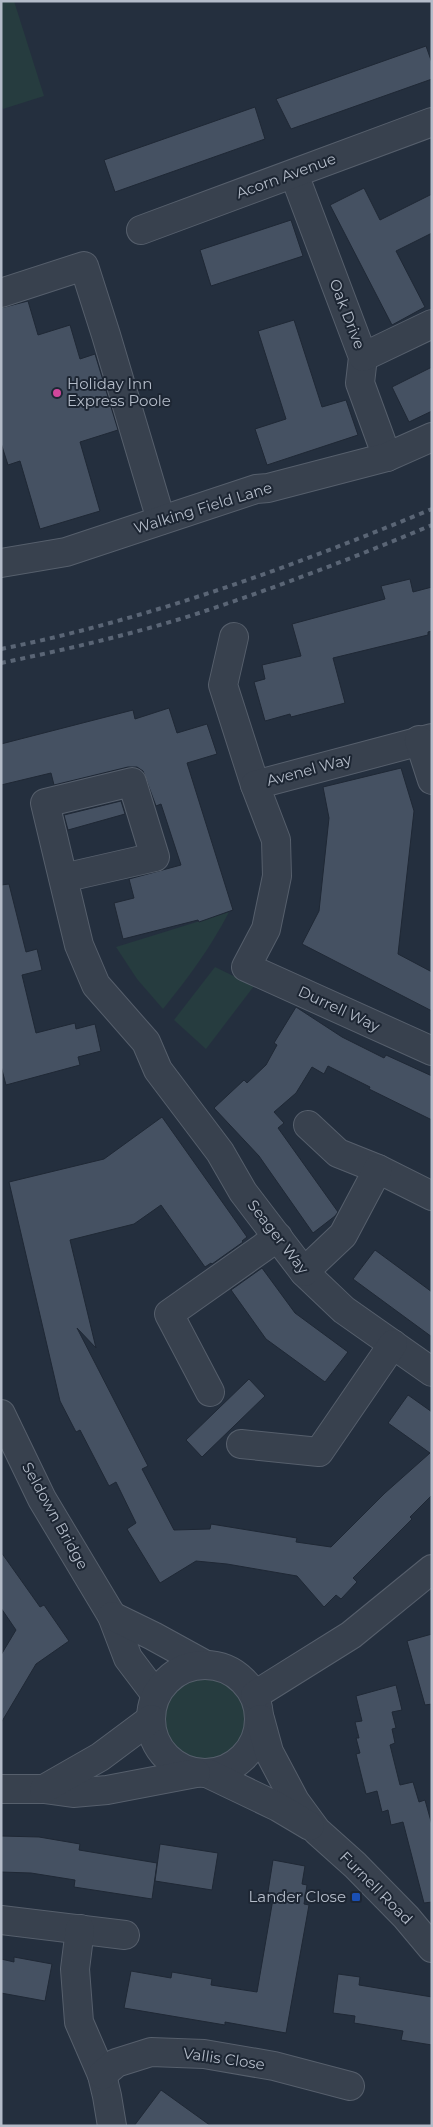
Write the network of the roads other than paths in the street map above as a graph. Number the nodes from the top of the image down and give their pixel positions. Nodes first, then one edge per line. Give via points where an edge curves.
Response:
1 (432, 122) edge
2 (294, 174) junction
3 (141, 230) dead end
4 (1, 294) edge
5 (432, 324) edge
6 (363, 358) junction
7 (432, 437) edge
8 (387, 457) junction
9 (161, 520) junction
10 (1, 563) edge
11 (234, 637) dead end
12 (426, 739) edge
13 (432, 780) edge
14 (255, 785) junction
15 (63, 878) dead end
16 (246, 967) joint
17 (432, 1051) edge
18 (308, 1125) dead end
19 (378, 1169) junction
20 (432, 1196) edge
21 (278, 1237) junction
22 (304, 1272) junction
23 (393, 1344) junction
24 (432, 1372) edge
25 (210, 1392) dead end
26 (1, 1414) edge
27 (241, 1444) dead end
28 (432, 1569) edge
29 (112, 1616) junction
30 (204, 1664) junction
31 (154, 1707) junction
32 (257, 1707) junction
33 (201, 1773) junction
34 (1, 1789) edge
35 (44, 1789) junction
36 (317, 1831) junction
37 (1, 1920) edge
38 (80, 1929) junction
39 (125, 1935) dead end
40 (432, 1948) edge
41 (102, 2075) junction
42 (350, 2086) dead end
43 (112, 2126) edge

1 - 2 street, Acorn Avenue
2 - 3 street, Acorn Avenue
2 - 6 street, Oak Drive
4 - 9 street via 84,266
5 - 6 street
6 - 8 street, Oak Drive via 360,383
7 - 8 street, Walking Field Lane
8 - 9 street, Walking Field Lane via 256,489
9 - 10 street, Walking Field Lane via 66,552
11 - 14 street via 223,685
12 - 13 street
12 - 14 street, Avenel Way
14 - 16 street, Avenel Way via 276,840 277,876 266,929
15 - 21 street, Seager Way via 79,945 96,985 146,1042 158,1070 220,1152 242,1192
16 - 17 street, Durrell Way
18 - 19 street via 338,1153
19 - 20 street
19 - 22 street via 343,1235
21 - 22 street, Seager Way
21 - 25 street via 169,1314
22 - 23 street, Seager Way via 344,1310
23 - 24 street, Seager Way
23 - 27 street via 319,1452
26 - 29 street, Seldown Bridge via 42,1499
28 - 32 street
29 - 30 street
29 - 31 street, Seldown Bridge via 128,1658
30 - 31 street via 175,1674 164,1683
30 - 32 street via 234,1672 249,1687
31 - 33 street via 156,1743 163,1754 184,1769
31 - 35 street via 100,1757
32 - 33 street via 255,1739 244,1756 234,1765
32 - 36 street, Furnell Road via 269,1752
33 - 35 street via 107,1790 73,1793
33 - 36 street, Furnell Road via 278,1807
34 - 35 street
36 - 40 street, Furnell Road via 362,1872
37 - 38 street
38 - 39 street
38 - 41 street via 75,1969 79,2022
41 - 42 street, Vallis Close via 116,2063 151,2052 186,2053 274,2066
41 - 43 street

